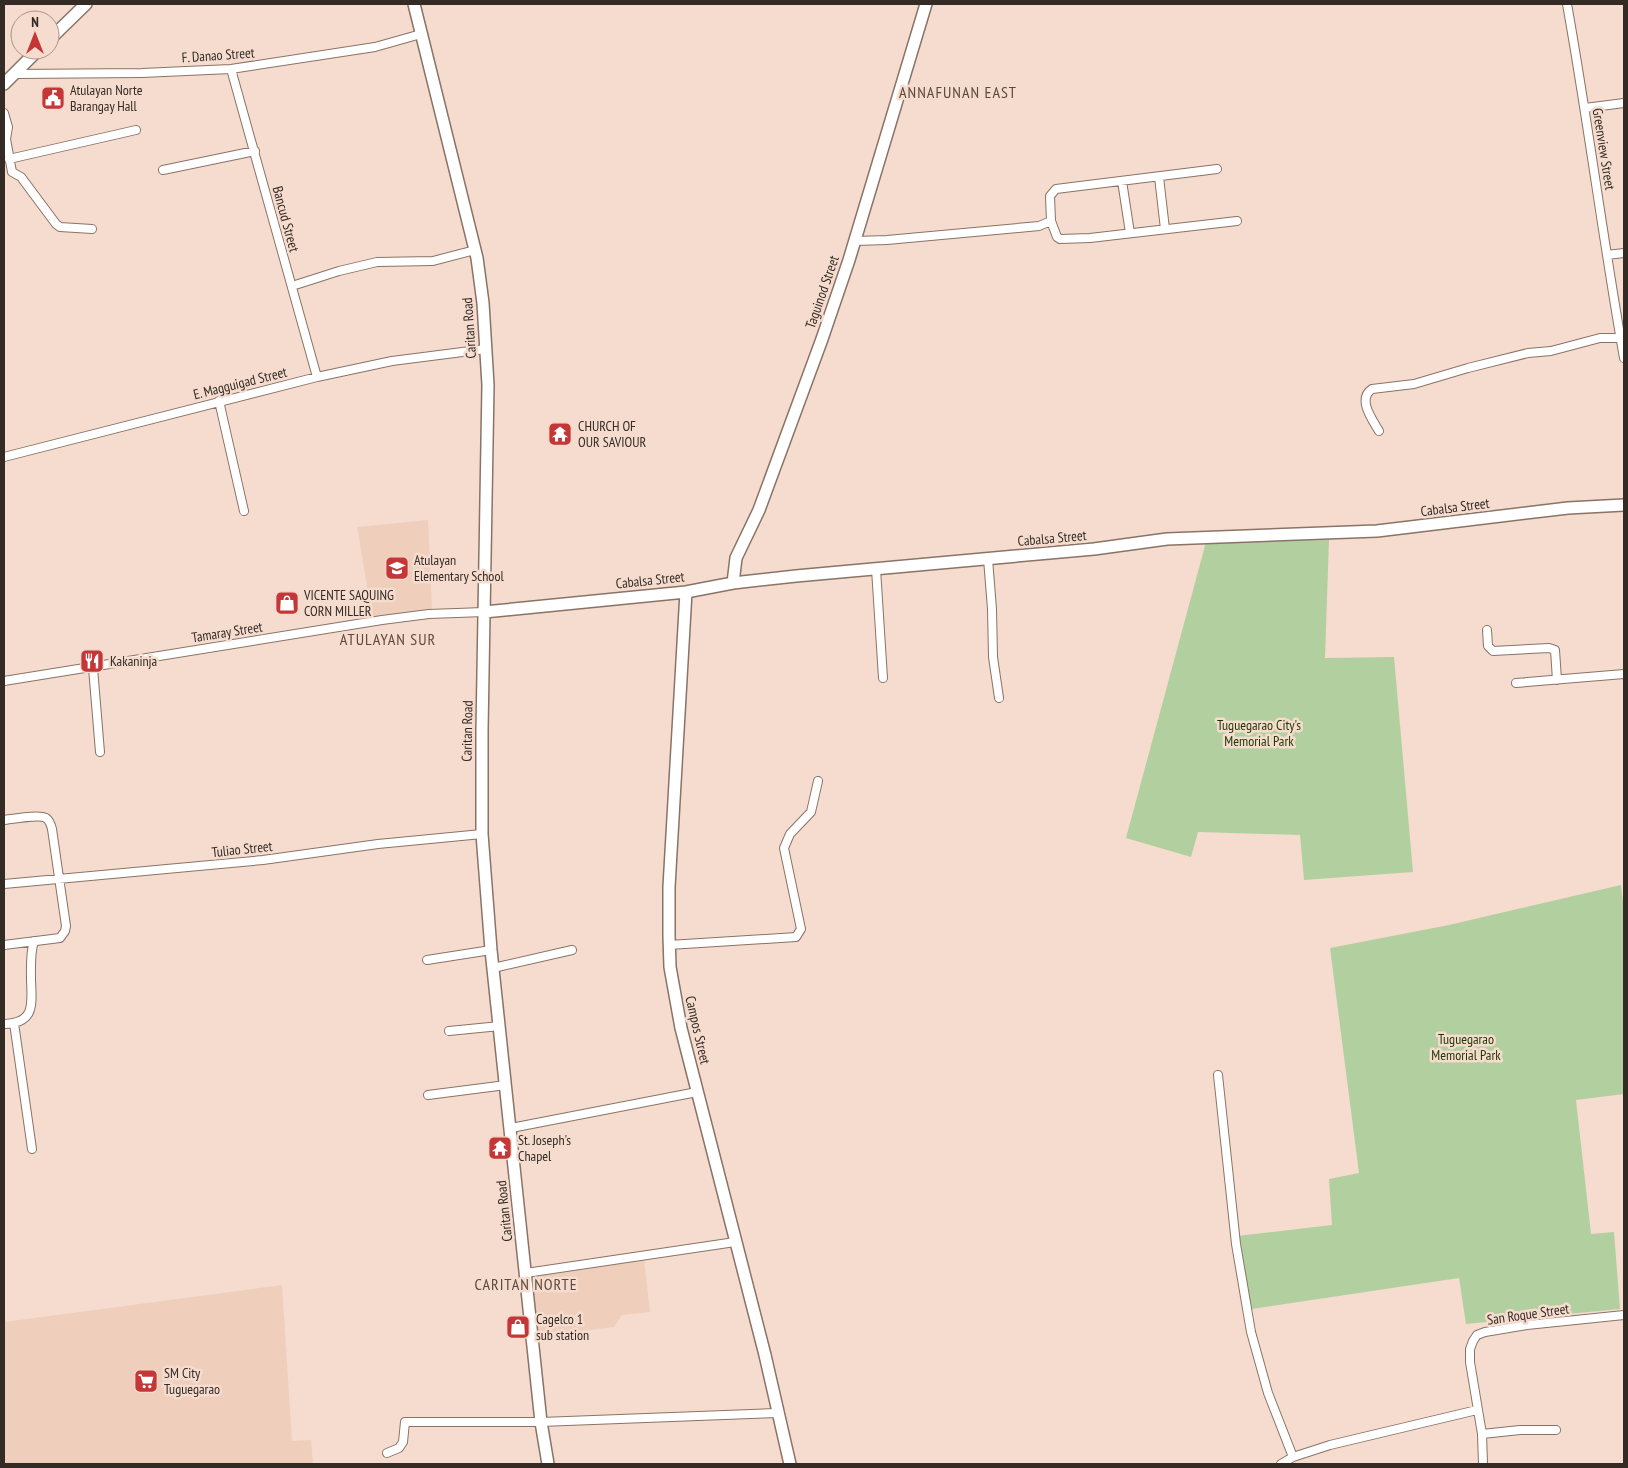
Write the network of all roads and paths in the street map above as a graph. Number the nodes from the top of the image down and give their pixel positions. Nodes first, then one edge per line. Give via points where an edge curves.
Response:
1 (414, 4) edge
2 (926, 4) edge
3 (1567, 4) edge
4 (83, 5) edge
5 (60, 29) edge
6 (421, 34) junction
7 (28, 60) edge
8 (231, 69) junction
9 (14, 74) junction
10 (4, 84) edge
11 (1624, 103) edge
12 (1585, 108) junction
13 (4, 113) edge
14 (136, 130) dead end
15 (255, 151) junction
16 (9, 159) junction
17 (163, 170) dead end
18 (1217, 170) dead end
19 (1159, 177) junction
20 (1122, 181) junction
21 (1051, 221) junction
22 (1237, 221) dead end
23 (92, 229) dead end
24 (1165, 229) junction
25 (1130, 233) junction
26 (855, 241) junction
27 (475, 250) junction
28 (1624, 253) edge
29 (1606, 255) junction
30 (292, 286) junction
31 (1621, 338) junction
32 (486, 349) junction
33 (1624, 358) edge
34 (316, 377) junction
35 (219, 401) junction
36 (1379, 431) dead end
37 (4, 457) edge
38 (1624, 505) edge
39 (244, 511) dead end
40 (988, 559) junction
41 (876, 569) junction
42 (732, 583) junction
43 (686, 592) junction
44 (484, 612) junction
45 (1487, 630) dead end
46 (93, 668) junction
47 (1624, 674) edge
48 (883, 678) dead end
49 (1558, 680) junction
50 (4, 681) edge
51 (1516, 683) dead end
52 (999, 698) dead end
53 (100, 752) dead end
54 (818, 781) dead end
55 (4, 820) edge
56 (482, 834) junction
57 (59, 878) junction
58 (4, 884) edge
59 (34, 941) junction
60 (4, 945) edge
61 (669, 945) junction
62 (491, 950) junction
63 (572, 950) dead end
64 (427, 960) dead end
65 (493, 968) junction
66 (14, 1023) junction
67 (4, 1024) edge
68 (500, 1026) junction
69 (448, 1031) dead end
70 (1218, 1075) dead end
71 (506, 1085) junction
72 (697, 1092) junction
73 (428, 1094) dead end
74 (510, 1128) junction
75 (32, 1149) dead end
76 (735, 1242) junction
77 (526, 1273) junction
78 (1624, 1315) edge
79 (1477, 1410) junction
80 (778, 1413) junction
81 (541, 1422) junction
82 (1556, 1430) dead end
83 (1482, 1434) junction
84 (387, 1453) dead end
85 (1293, 1458) junction
86 (548, 1464) edge
87 (790, 1464) edge
88 (1281, 1464) edge
89 (1483, 1464) edge

1 - 6 street, Caritan Road
2 - 26 street, Taguinod Street
3 - 12 street, Greenview Street
4 - 5 street
6 - 8 street, F. Danao Street via 375,47
6 - 27 street, Caritan Road
7 - 9 street
8 - 9 street, F. Danao Street
8 - 15 street, Bancud Street
9 - 10 street
11 - 12 street
12 - 29 street, Greenview Street
13 - 16 street
14 - 16 street
15 - 17 street
15 - 30 street, Bancud Street
16 - 23 street via 12,172 21,177 56,224
18 - 19 street
19 - 20 street
19 - 24 street
20 - 21 street via 1053,190 1050,196
20 - 25 street
21 - 25 street via 1058,238
21 - 26 street via 1039,226
22 - 24 street
24 - 25 street
26 - 42 street, Taguinod Street via 759,510 736,558
27 - 30 street via 433,260 377,262
27 - 32 street, Caritan Road
28 - 29 street
29 - 31 street, Greenview Street
30 - 34 street, Bancud Street
31 - 33 street, Greenview Street
31 - 36 street via 1600,338 1551,351 1528,353 1414,384 1372,389 1366,397 1367,409
32 - 34 street, E. Magguigad Street via 392,361
32 - 44 street, Caritan Road
34 - 35 street, E. Magguigad Street
35 - 37 street, E. Magguigad Street
35 - 39 street
38 - 40 street, Cabalsa Street via 1568,508 1377,531 1167,540
40 - 41 street, Cabalsa Street
40 - 52 street via 993,657
41 - 42 street, Cabalsa Street
41 - 48 street
42 - 43 street, Cabalsa Street
43 - 44 street, Cabalsa Street
43 - 61 street, Campos Street via 669,887
44 - 46 street, Tamaray Street via 382,620
44 - 56 street, Caritan Road
45 - 49 street via 1488,646 1493,651 1555,650
46 - 50 street, Tamaray Street
46 - 53 street
47 - 49 street
49 - 51 street
54 - 61 street via 811,812 790,834 784,848 801,929 796,937
55 - 57 street via 46,818 52,829
56 - 57 street, Tuliao Street via 263,860
56 - 62 street, Caritan Road
57 - 58 street, Tuliao Street
57 - 59 street via 65,931 60,938
59 - 60 street
59 - 66 street via 31,953 32,1006 26,1018
61 - 72 street, Campos Street via 674,991
62 - 64 street
62 - 65 street, Caritan Road
63 - 65 street
65 - 68 street, Caritan Road
66 - 67 street
66 - 75 street
68 - 69 street
68 - 71 street, Caritan Road
70 - 85 street via 1236,1244 1251,1332 1268,1393
71 - 73 street
71 - 74 street, Caritan Road
72 - 74 street
72 - 76 street, Campos Street
74 - 77 street, Caritan Road
76 - 77 street
76 - 80 street, Campos Street
77 - 81 street, Caritan Road
78 - 79 street, San Roque Street via 1527,1325 1477,1335 1470,1349
79 - 83 street, San Roque Street
79 - 85 street via 1330,1445
80 - 81 street
80 - 87 street, Campos Street
81 - 84 street via 405,1422 399,1448
81 - 86 street, Caritan Road
82 - 83 street
83 - 89 street, San Roque Street
85 - 88 street

